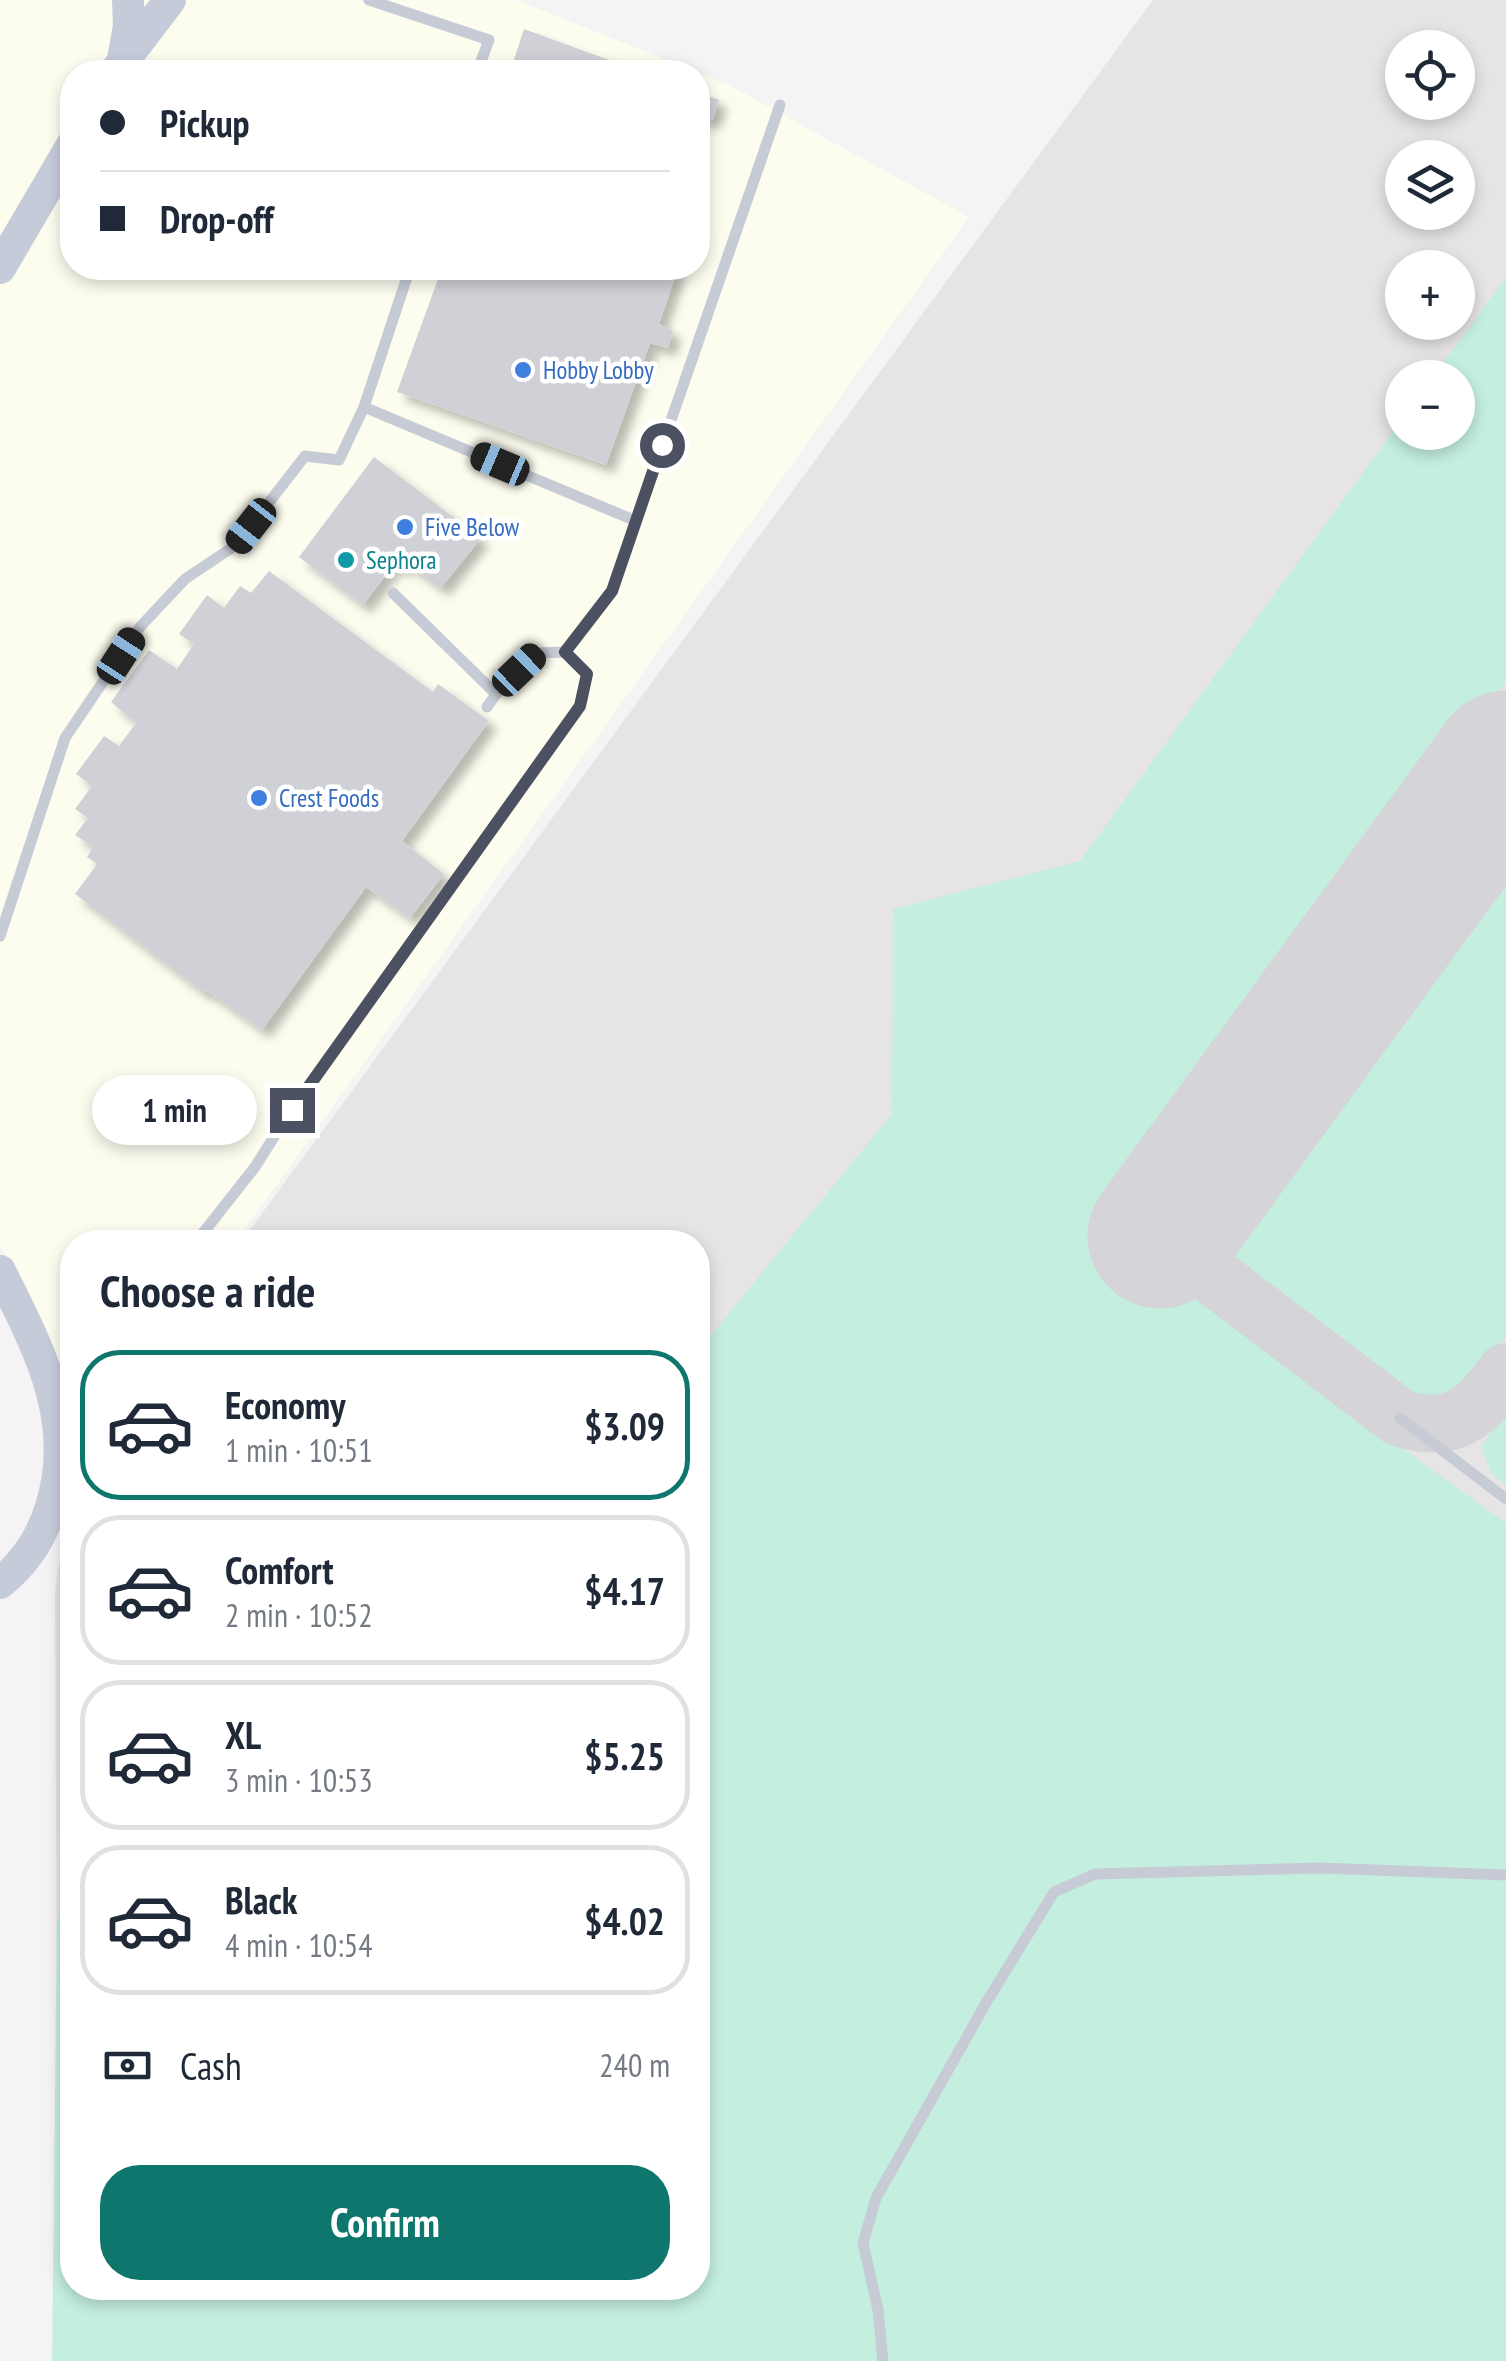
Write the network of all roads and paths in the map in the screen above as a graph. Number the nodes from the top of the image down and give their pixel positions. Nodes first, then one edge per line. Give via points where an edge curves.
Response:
1 (128, 0) edge
2 (170, 0) edge
3 (369, 0) edge
4 (120, 60) edge
5 (124, 60) edge
6 (482, 60) edge
7 (780, 105) dead end
8 (60, 166) edge
9 (0, 268) edge
10 (406, 280) edge
11 (364, 407) junction
12 (636, 520) junction
13 (393, 593) dead end
14 (565, 652) junction
15 (496, 694) junction
16 (487, 708) dead end
17 (0, 936) edge
18 (205, 1230) edge
19 (0, 1271) edge
20 (60, 1371) edge
21 (1400, 1418) dead end
22 (60, 1458) edge
23 (1506, 1500) edge
24 (0, 1583) edge
25 (1506, 1875) edge
26 (883, 2361) edge

1 - 4 street
2 - 5 street
3 - 6 lane via 490,40
7 - 12 lane
8 - 9 street
10 - 11 lane
11 - 12 lane
11 - 17 lane via 339,460 305,456 236,544 185,579 140,627 66,738
12 - 14 lane via 612,591
13 - 15 lane
14 - 15 lane via 536,654
14 - 18 lane via 587,674 580,706
15 - 16 lane
19 - 20 street
21 - 23 lane
22 - 24 street via 49,1515 31,1552
25 - 26 lane via 1321,1868 1095,1874 1054,1892 876,2198 863,2243

